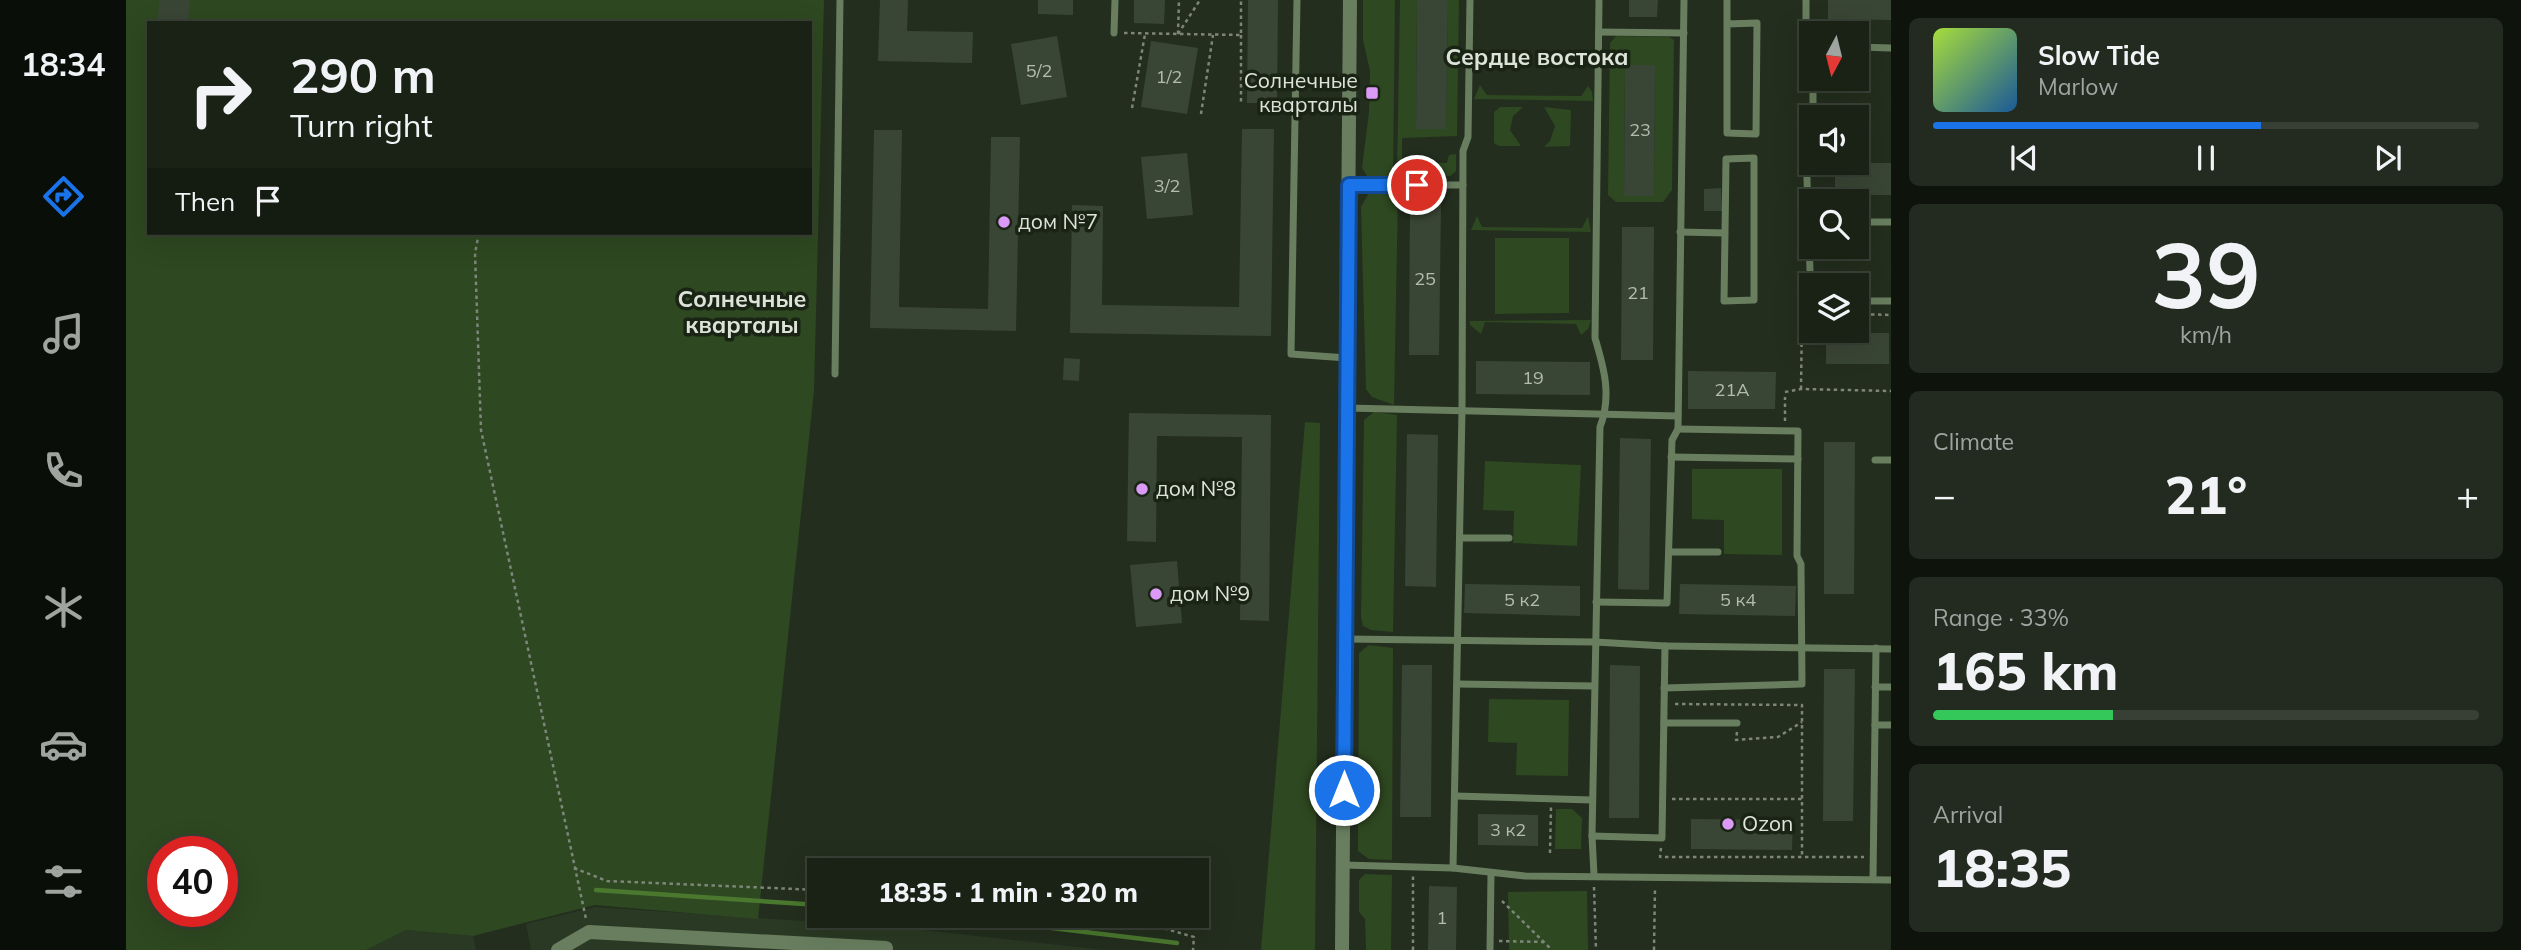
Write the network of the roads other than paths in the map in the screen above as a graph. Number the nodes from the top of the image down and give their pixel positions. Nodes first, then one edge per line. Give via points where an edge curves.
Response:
1 (840, 0) edge
2 (1115, 0) edge
3 (1297, 0) edge
4 (1350, 0) edge
5 (1470, 0) edge
6 (1600, 0) edge
7 (1684, 0) edge
8 (1727, 0) edge
9 (1807, 0) edge
10 (1806, 21) edge
11 (1727, 24) junction
12 (1599, 32) junction
13 (1114, 33) road end
14 (1684, 33) junction
15 (1869, 47) edge
16 (1891, 48) edge
17 (1349, 185) junction
18 (1463, 185) junction
19 (1869, 222) edge
20 (1891, 222) edge
21 (1681, 232) junction
22 (1725, 233) junction
23 (1869, 301) edge
24 (1891, 302) edge
25 (1348, 358) junction
26 (835, 374) dead end
27 (1347, 408) junction
28 (1462, 411) junction
29 (1605, 414) junction
30 (1678, 416) junction
31 (1678, 429) junction
32 (1671, 457) junction
33 (1798, 459) junction
34 (1875, 460) dead end
35 (1891, 460) edge
36 (1460, 538) junction
37 (1509, 538) dead end
38 (1669, 552) junction
39 (1718, 552) dead end
40 (1596, 602) junction
41 (1345, 639) junction
42 (1458, 639) junction
43 (1595, 642) junction
44 (1665, 646) junction
45 (1802, 648) junction
46 (1876, 648) junction
47 (1891, 649) edge
48 (1457, 684) junction
49 (1594, 686) junction
50 (1875, 687) junction
51 (1891, 687) edge
52 (1664, 688) junction
53 (1664, 723) junction
54 (1737, 723) road end
55 (1875, 725) junction
56 (1891, 725) edge
57 (1455, 796) junction
58 (1592, 800) junction
59 (1592, 836) junction
60 (1343, 865) junction
61 (1453, 868) junction
62 (1491, 874) junction
63 (1594, 875) junction
64 (1873, 879) junction
65 (1891, 880) edge
66 (886, 948) dead end
67 (558, 950) edge
68 (1342, 950) edge
69 (1490, 950) edge

1 - 26 lane
2 - 13 lane
3 - 25 lane via 1292,354
4 - 17 street
5 - 18 lane
6 - 12 lane
7 - 14 lane
8 - 11 lane
9 - 10 lane
11 - 11 lane via 1727,133 1756,134 1757,23
12 - 14 lane
12 - 29 lane via 1595,338 1606,376
14 - 21 lane
15 - 16 lane
17 - 18 lane
17 - 25 street
18 - 28 lane
19 - 20 lane
21 - 22 lane
21 - 30 lane
22 - 22 lane via 1724,300 1755,300 1754,158 1726,159
23 - 24 lane
25 - 27 street
27 - 28 lane
27 - 41 street
28 - 29 lane
28 - 36 lane
29 - 30 lane
29 - 40 lane via 1600,427
30 - 31 lane
31 - 32 lane
31 - 33 lane via 1798,431
32 - 33 lane
32 - 38 lane
33 - 45 lane
34 - 35 lane
36 - 37 lane
36 - 42 lane
38 - 39 lane
38 - 40 lane via 1667,603
40 - 43 lane
41 - 42 lane
41 - 60 street
42 - 43 lane
42 - 48 lane
43 - 44 lane
43 - 49 lane
44 - 45 lane
44 - 52 lane
45 - 46 lane
45 - 52 lane via 1802,684
46 - 47 lane
46 - 50 lane
48 - 49 lane
48 - 57 lane
49 - 58 lane
50 - 51 lane
50 - 55 lane
52 - 53 lane
53 - 54 lane
53 - 59 lane via 1662,838
55 - 56 lane
55 - 64 lane
57 - 58 lane
57 - 61 lane
58 - 59 lane
59 - 63 lane
60 - 61 lane
60 - 68 street
61 - 62 lane
62 - 63 lane
62 - 69 lane
63 - 64 lane
64 - 65 lane
66 - 67 street via 589,932

